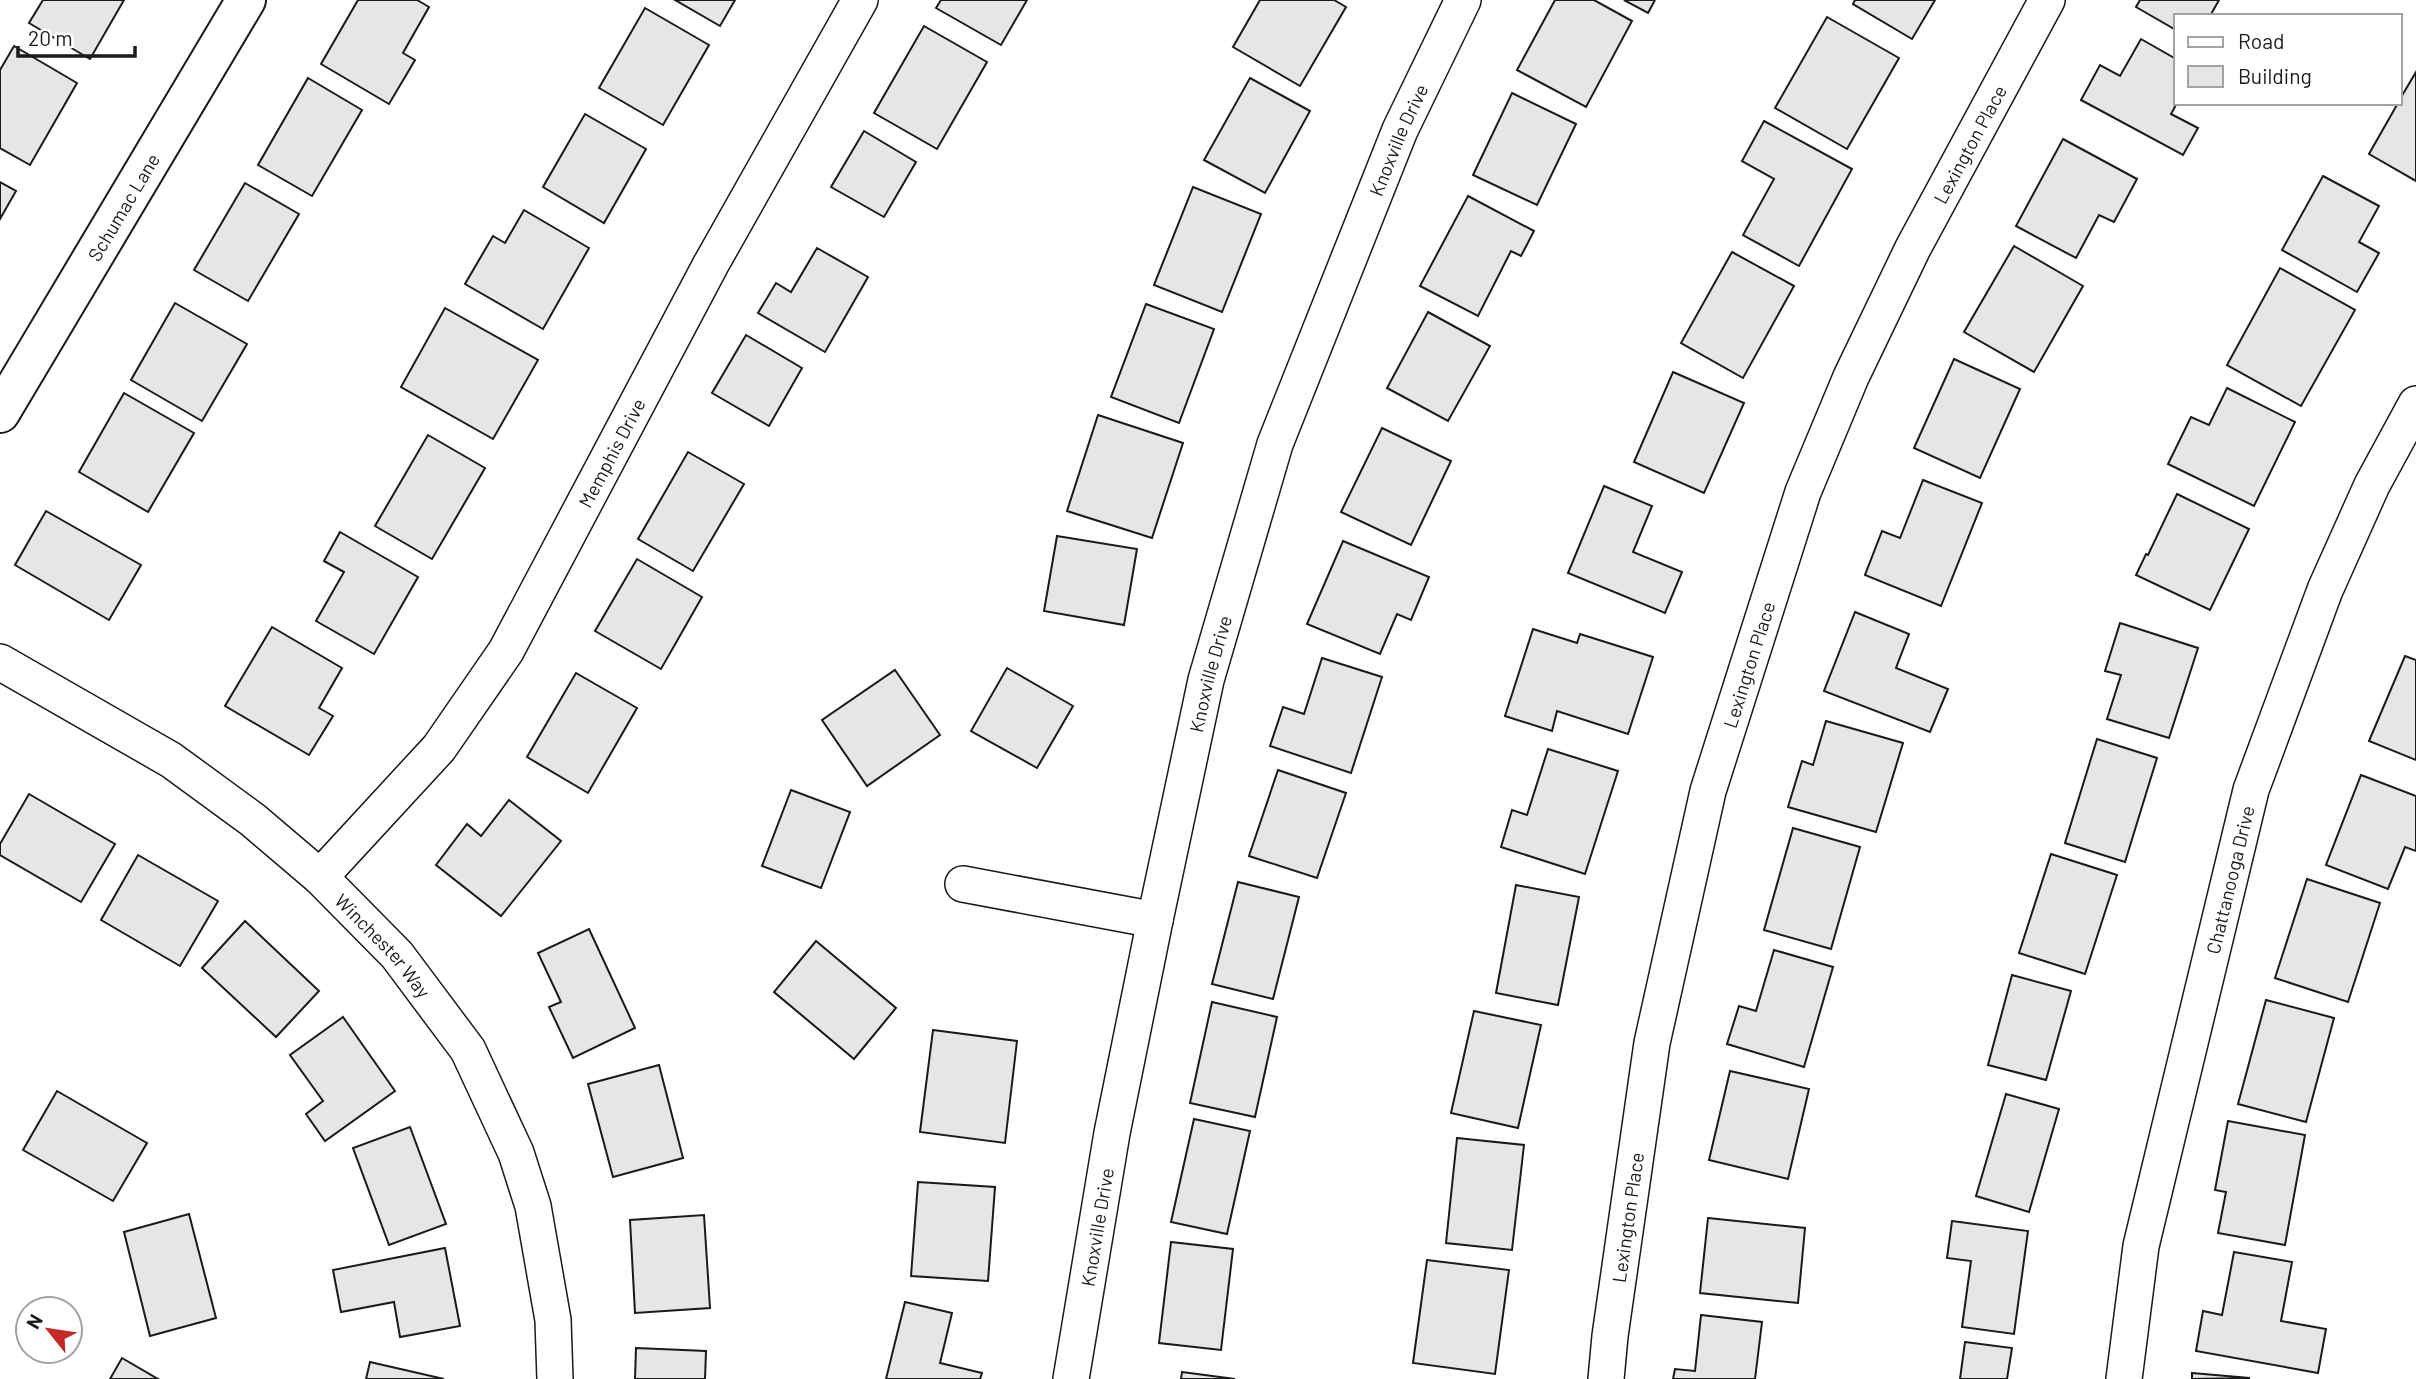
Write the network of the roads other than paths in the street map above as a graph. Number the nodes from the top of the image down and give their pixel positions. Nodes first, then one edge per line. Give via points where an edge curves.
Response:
1 (246, 0) edge
2 (860, 0) edge
3 (1463, 0) edge
4 (2046, 0) edge
5 (2416, 404) edge
6 (0, 413) edge
7 (0, 662) edge
8 (320, 877) junction
9 (963, 884) dead end
10 (1154, 919) junction
11 (555, 1379) edge
12 (1071, 1379) edge
13 (1606, 1379) edge
14 (2124, 1379) edge

1 - 6 street, Schumac Lane
2 - 8 street, Memphis Drive via 711,264 506,651 439,748
3 - 10 street, Knoxville Drive via 1400,130 1275,444 1206,680
4 - 13 street, Lexington Place via 1913,248 1851,377 1803,492 1708,791 1652,1043
5 - 14 street, Chattanooga Drive via 2372,485 2325,590 2251,790 2141,1246
7 - 8 street, Winchester Way via 171,760
8 - 11 street, Winchester Way via 397,956 468,1049 516,1153 533,1206 553,1320
9 - 10 street
10 - 12 street, Knoxville Drive

